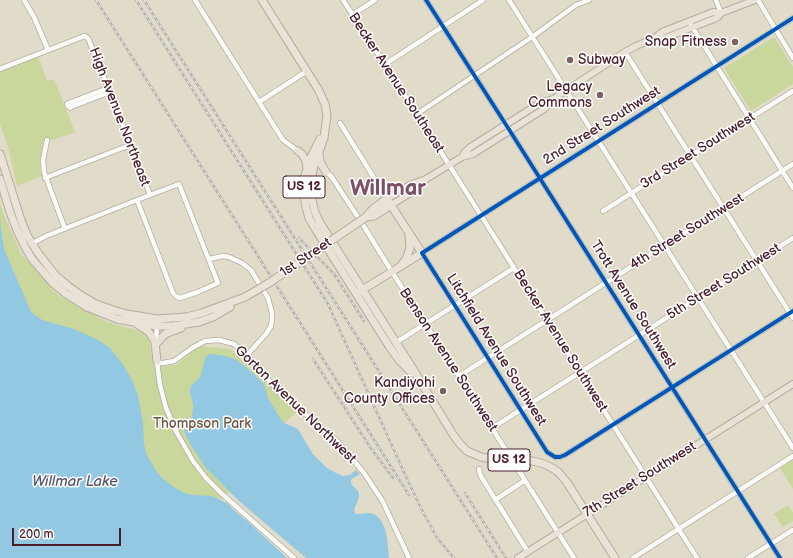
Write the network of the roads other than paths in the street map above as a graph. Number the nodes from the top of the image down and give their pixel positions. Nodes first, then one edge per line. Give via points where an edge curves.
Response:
1 (24, 0) edge
2 (195, 0) edge
3 (262, 0) edge
4 (343, 0) edge
5 (375, 0) edge
6 (426, 0) edge
7 (483, 0) edge
8 (509, 0) edge
9 (589, 0) edge
10 (716, 0) edge
11 (756, 0) edge
12 (721, 13) junction
13 (352, 15) junction
14 (793, 18) edge
15 (689, 21) junction
16 (443, 26) junction
17 (692, 28) junction
18 (776, 30) junction
19 (532, 37) junction
20 (655, 38) junction
21 (48, 50) junction
22 (625, 52) junction
23 (793, 58) edge
24 (384, 65) junction
25 (716, 66) junction
26 (0, 69) edge
27 (307, 71) junction
28 (474, 75) junction
29 (109, 90) junction
30 (566, 91) junction
31 (793, 91) edge
32 (553, 99) junction
33 (259, 102) junction
34 (658, 104) junction
35 (417, 114) junction
36 (749, 119) junction
37 (340, 123) dead end
38 (506, 125) junction
39 (326, 126) junction
40 (510, 131) junction
41 (47, 140) dead end
42 (599, 141) junction
43 (130, 145) junction
44 (298, 151) joint
45 (319, 153) junction
46 (0, 154) edge
47 (691, 155) junction
48 (462, 157) junction
49 (793, 164) edge
50 (449, 165) junction
51 (307, 169) junction
52 (782, 171) junction
53 (326, 172) junction
54 (312, 175) junction
55 (46, 178) junction
56 (0, 179) edge
57 (540, 179) junction
58 (793, 188) edge
59 (631, 193) junction
60 (150, 195) junction
61 (137, 200) junction
62 (389, 202) junction
63 (724, 208) junction
64 (603, 211) dead end
65 (481, 216) junction
66 (364, 220) junction
67 (65, 229) junction
68 (407, 229) junction
69 (793, 238) edge
70 (29, 245) junction
71 (330, 245) junction
72 (665, 246) junction
73 (422, 253) junction
74 (209, 259) junction
75 (757, 261) junction
76 (514, 268) junction
77 (394, 270) junction
78 (606, 283) junction
79 (360, 292) junction
80 (245, 297) junction
81 (698, 298) junction
82 (455, 305) junction
83 (792, 314) edge
84 (208, 319) junction
85 (547, 320) junction
86 (157, 322) junction
87 (135, 323) junction
88 (426, 324) junction
89 (639, 336) junction
90 (156, 344) junction
91 (393, 344) junction
92 (731, 350) junction
93 (247, 355) junction
94 (488, 358) junction
95 (157, 362) junction
96 (580, 373) junction
97 (459, 376) junction
98 (793, 384) edge
99 (672, 388) junction
100 (764, 402) junction
101 (521, 410) junction
102 (613, 425) junction
103 (492, 428) junction
104 (705, 439) junction
105 (793, 448) edge
106 (793, 456) edge
107 (511, 460) junction
108 (479, 469) dead end
109 (646, 477) junction
110 (524, 481) junction
111 (738, 491) junction
112 (495, 500) junction
113 (587, 514) junction
114 (679, 529) junction
115 (793, 530) edge
116 (558, 532) junction
117 (771, 544) junction
118 (528, 552) junction
119 (294, 558) edge
120 (409, 558) edge
121 (518, 558) edge
122 (574, 558) edge
123 (615, 558) edge
124 (633, 558) edge
125 (697, 558) edge
126 (748, 558) edge
127 (780, 558) edge

1 - 21 street
2 - 33 street
3 - 27 highway, US 12
4 - 13 street, Becker Avenue Southeast
5 - 13 street
6 - 16 street, Trott Avenue Southwest
7 - 16 street
8 - 19 street
9 - 19 street via 576,5
10 - 12 street
11 - 12 main road
11 - 18 street
12 - 15 main road via 713,12
12 - 17 main road via 718,17
13 - 24 street, Becker Avenue Southeast
14 - 18 street, 2nd Street Southwest
15 - 17 street
15 - 20 main road via 662,32
16 - 24 street
16 - 28 street, Trott Avenue Southwest
17 - 20 main road via 665,38
17 - 25 street
18 - 23 street
18 - 25 street, 2nd Street Southwest
19 - 28 street
19 - 30 street
20 - 22 main road
21 - 26 street
21 - 29 street, High Avenue Northeast via 85,36
22 - 30 main road
22 - 34 street
24 - 35 street, Becker Avenue Southeast
25 - 34 street, 2nd Street Southwest
25 - 36 street
27 - 33 street
27 - 39 highway, US 12 via 324,100 327,110
28 - 35 street
28 - 38 street, Trott Avenue Southwest
29 - 29 street via 69,102 68,106 70,108
29 - 43 street, High Avenue Northeast
30 - 32 main road
30 - 42 street
31 - 36 street, 3rd Street Southwest
32 - 38 main road via 540,103
32 - 40 main road via 544,109
33 - 44 street via 283,140
34 - 42 street, 2nd Street Southwest
34 - 47 street
35 - 50 street, Becker Avenue Southeast
36 - 47 street, 3rd Street Southwest
36 - 52 street
37 - 62 street
38 - 40 street, Trott Avenue Southwest
38 - 48 main road via 469,148
39 - 45 highway, US 12
39 - 51 highway, US 12
40 - 48 main road via 473,154
40 - 57 street, Trott Avenue Southwest
41 - 55 street via 43,165
42 - 57 street, 2nd Street Southwest
42 - 59 street
43 - 55 street
43 - 60 street, High Avenue Northeast
44 - 51 highway via 306,161
45 - 53 highway via 320,162
45 - 54 highway, US 12
46 - 70 highway
47 - 59 street, 3rd Street Southwest
47 - 63 street
48 - 50 main road
49 - 52 street, 4th Street Southwest
50 - 62 main road via 410,185
50 - 65 street, Becker Avenue Southwest
51 - 71 highway, US 12 via 304,187 306,207 312,224
52 - 58 street
52 - 63 street, 4th Street Southwest
53 - 54 highway via 318,170
53 - 66 street, Benson Avenue Southwest
54 - 71 highway, US 12 via 310,191 313,207
55 - 67 street
56 - 70 highway via 17,230
57 - 65 street, 2nd Street Southwest
57 - 78 street, Trott Avenue Southwest
59 - 64 street, 3rd Street Southwest
59 - 72 street
60 - 61 street
60 - 74 street via 179,184
61 - 67 street
61 - 74 street, High Avenue Northeast via 173,293 177,297 198,292 218,283
62 - 66 highway, 1st Street via 374,208
62 - 68 highway, Litchfield Avenue Southwest
63 - 72 street, 4th Street Southwest
63 - 75 street
65 - 73 street, 2nd Street Southwest
65 - 76 street, Becker Avenue Southwest
66 - 77 street, Benson Avenue Southwest
66 - 80 highway, 1st Street, bridge
67 - 70 street
68 - 73 highway, Litchfield Avenue Southwest
68 - 77 highway via 410,248 406,259
69 - 75 street, 5th Street Southwest
70 - 86 highway via 56,276 82,296 113,310
70 - 87 highway via 32,259 65,293 102,314
71 - 79 highway, US 12
72 - 78 street, 4th Street Southwest
72 - 81 street
73 - 77 highway, 2nd Street Southwest
73 - 82 street, Litchfield Avenue Southwest
74 - 93 street via 223,256 242,263 251,270 268,298 272,313 271,326
75 - 81 street, 5th Street Southwest
75 - 83 street
76 - 82 street
76 - 85 street, Becker Avenue Southwest
77 - 79 highway, 2nd Street Southwest
77 - 88 street, Benson Avenue Southwest
78 - 85 street, 4th Street Southwest
78 - 89 street, Trott Avenue Southwest
79 - 91 highway, US 12
80 - 84 highway
80 - 86 highway via 202,313
81 - 89 street, 5th Street Southwest
81 - 92 street
82 - 88 street
82 - 94 street, Litchfield Avenue Southwest
83 - 92 street
84 - 86 highway via 190,324
84 - 90 highway via 165,334
85 - 94 street, 4th Street Southwest
85 - 96 street, Becker Avenue Southwest
86 - 87 highway
86 - 90 street
87 - 95 highway via 152,335
88 - 91 street
88 - 97 street, Benson Avenue Southwest
89 - 96 street, 5th Street Southwest
89 - 99 street, Trott Avenue Southwest
90 - 95 street
91 - 107 highway, US 12 via 464,448 481,457
92 - 99 street
92 - 100 street
93 - 95 street, Gorton Avenue Northwest via 234,344 219,340 199,344 174,361
93 - 120 street, Gorton Avenue Northwest via 279,392 336,440 364,473 382,500
94 - 97 street, 4th Street Southwest
94 - 101 street, Litchfield Avenue Southwest
95 - 119 street via 166,408 192,461 221,493
96 - 101 street, 5th Street Southwest
96 - 102 street, Becker Avenue Southwest
97 - 103 street, Benson Avenue Southwest
98 - 100 main road, 7th Street Southwest
99 - 102 street
99 - 104 street, Trott Avenue Southwest
100 - 104 main road, 7th Street Southwest
100 - 105 street
101 - 102 street, Litchfield Avenue Southwest via 547,452 554,457 565,455
101 - 103 street, 5th Street Southwest
102 - 109 street, Becker Avenue Southwest
103 - 107 street, Benson Avenue Southwest
104 - 109 main road, 7th Street Southwest
104 - 111 street, Trott Avenue Southwest
106 - 111 street
107 - 110 street, Benson Avenue Southwest
107 - 113 highway, US 12 via 544,464 554,469 566,481
108 - 112 street
109 - 113 main road, 7th Street Southwest
109 - 114 street, Becker Avenue Southwest
110 - 112 street
110 - 116 street, Benson Avenue Southwest
111 - 114 street
111 - 117 street, Trott Avenue Southwest
112 - 118 street
113 - 116 main road, 7th Street Southwest
113 - 123 highway, US 12
114 - 124 street
114 - 125 street, Becker Avenue Southwest
115 - 117 street
116 - 118 main road, 7th Street Southwest
116 - 122 street, Benson Avenue Southwest
117 - 126 street
117 - 127 street, Trott Avenue Southwest
118 - 121 main road, 7th Street Southwest

